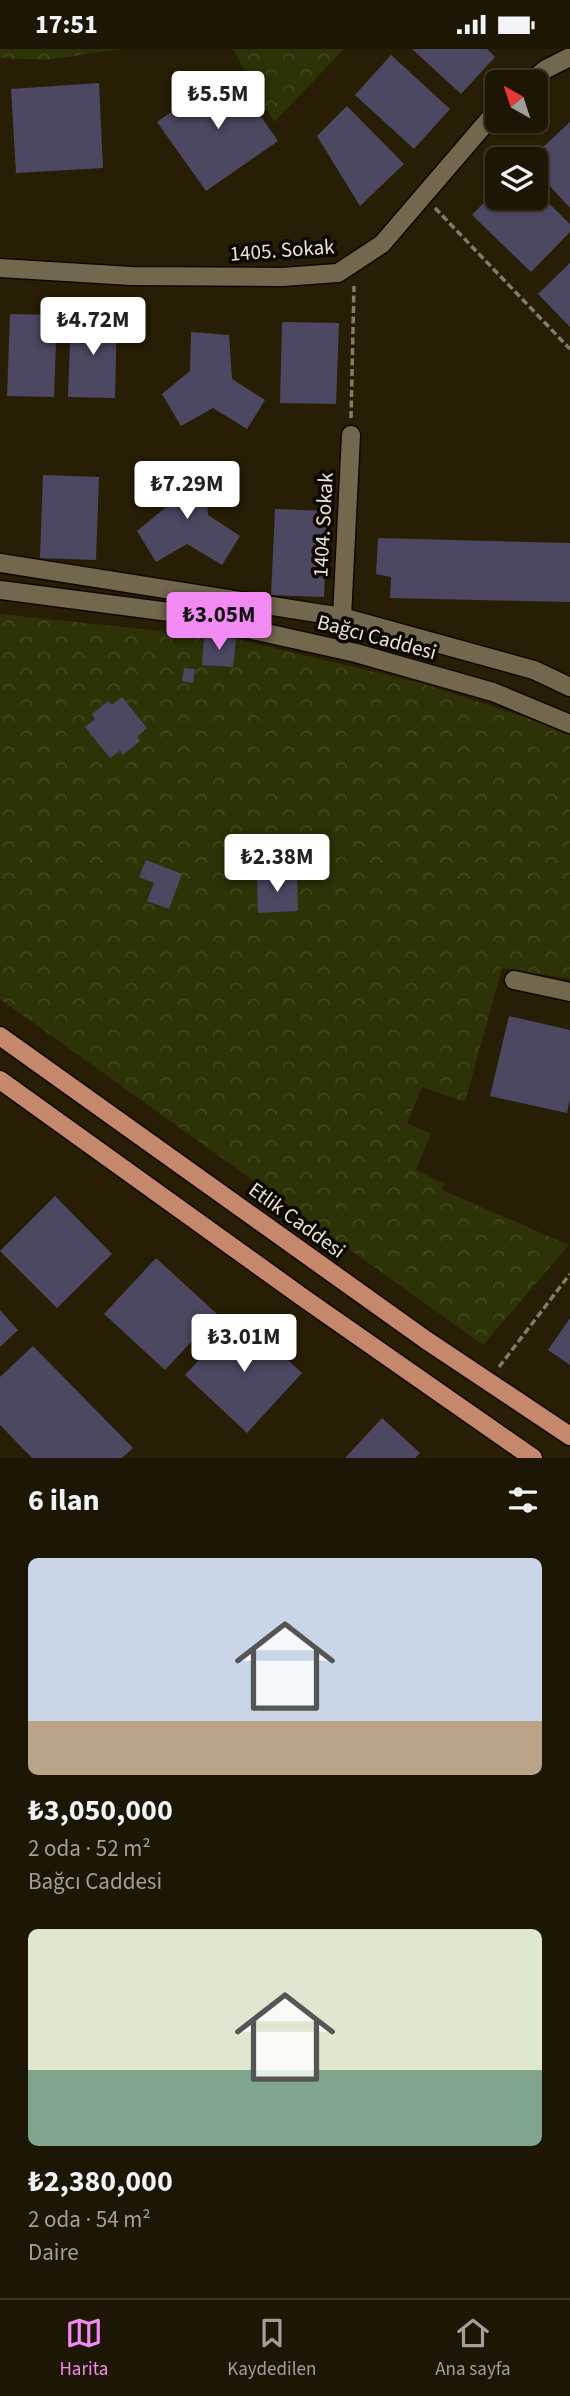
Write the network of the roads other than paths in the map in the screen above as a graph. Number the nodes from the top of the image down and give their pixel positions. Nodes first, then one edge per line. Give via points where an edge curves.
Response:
1 (570, 57) edge
2 (544, 70) edge
3 (485, 124) edge
4 (0, 268) edge
5 (351, 435) road end
6 (0, 563) edge
7 (0, 590) edge
8 (342, 617) junction
9 (570, 687) edge
10 (570, 724) edge
11 (514, 980) dead end
12 (570, 992) edge
13 (0, 1036) edge
14 (0, 1080) edge
15 (570, 1436) edge
16 (533, 1458) edge

1 - 2 main road
3 - 4 main road, 1405. Sokak via 382,244 338,273 131,276
5 - 8 main road, 1404. Sokak
6 - 8 main road, Bağcı Caddesi
7 - 10 main road, Bağcı Caddesi via 177,613 356,653 493,691
8 - 9 main road, Bağcı Caddesi via 534,670
11 - 12 main road
13 - 15 main road, Etlik Caddesi via 426,1340
14 - 16 main road

